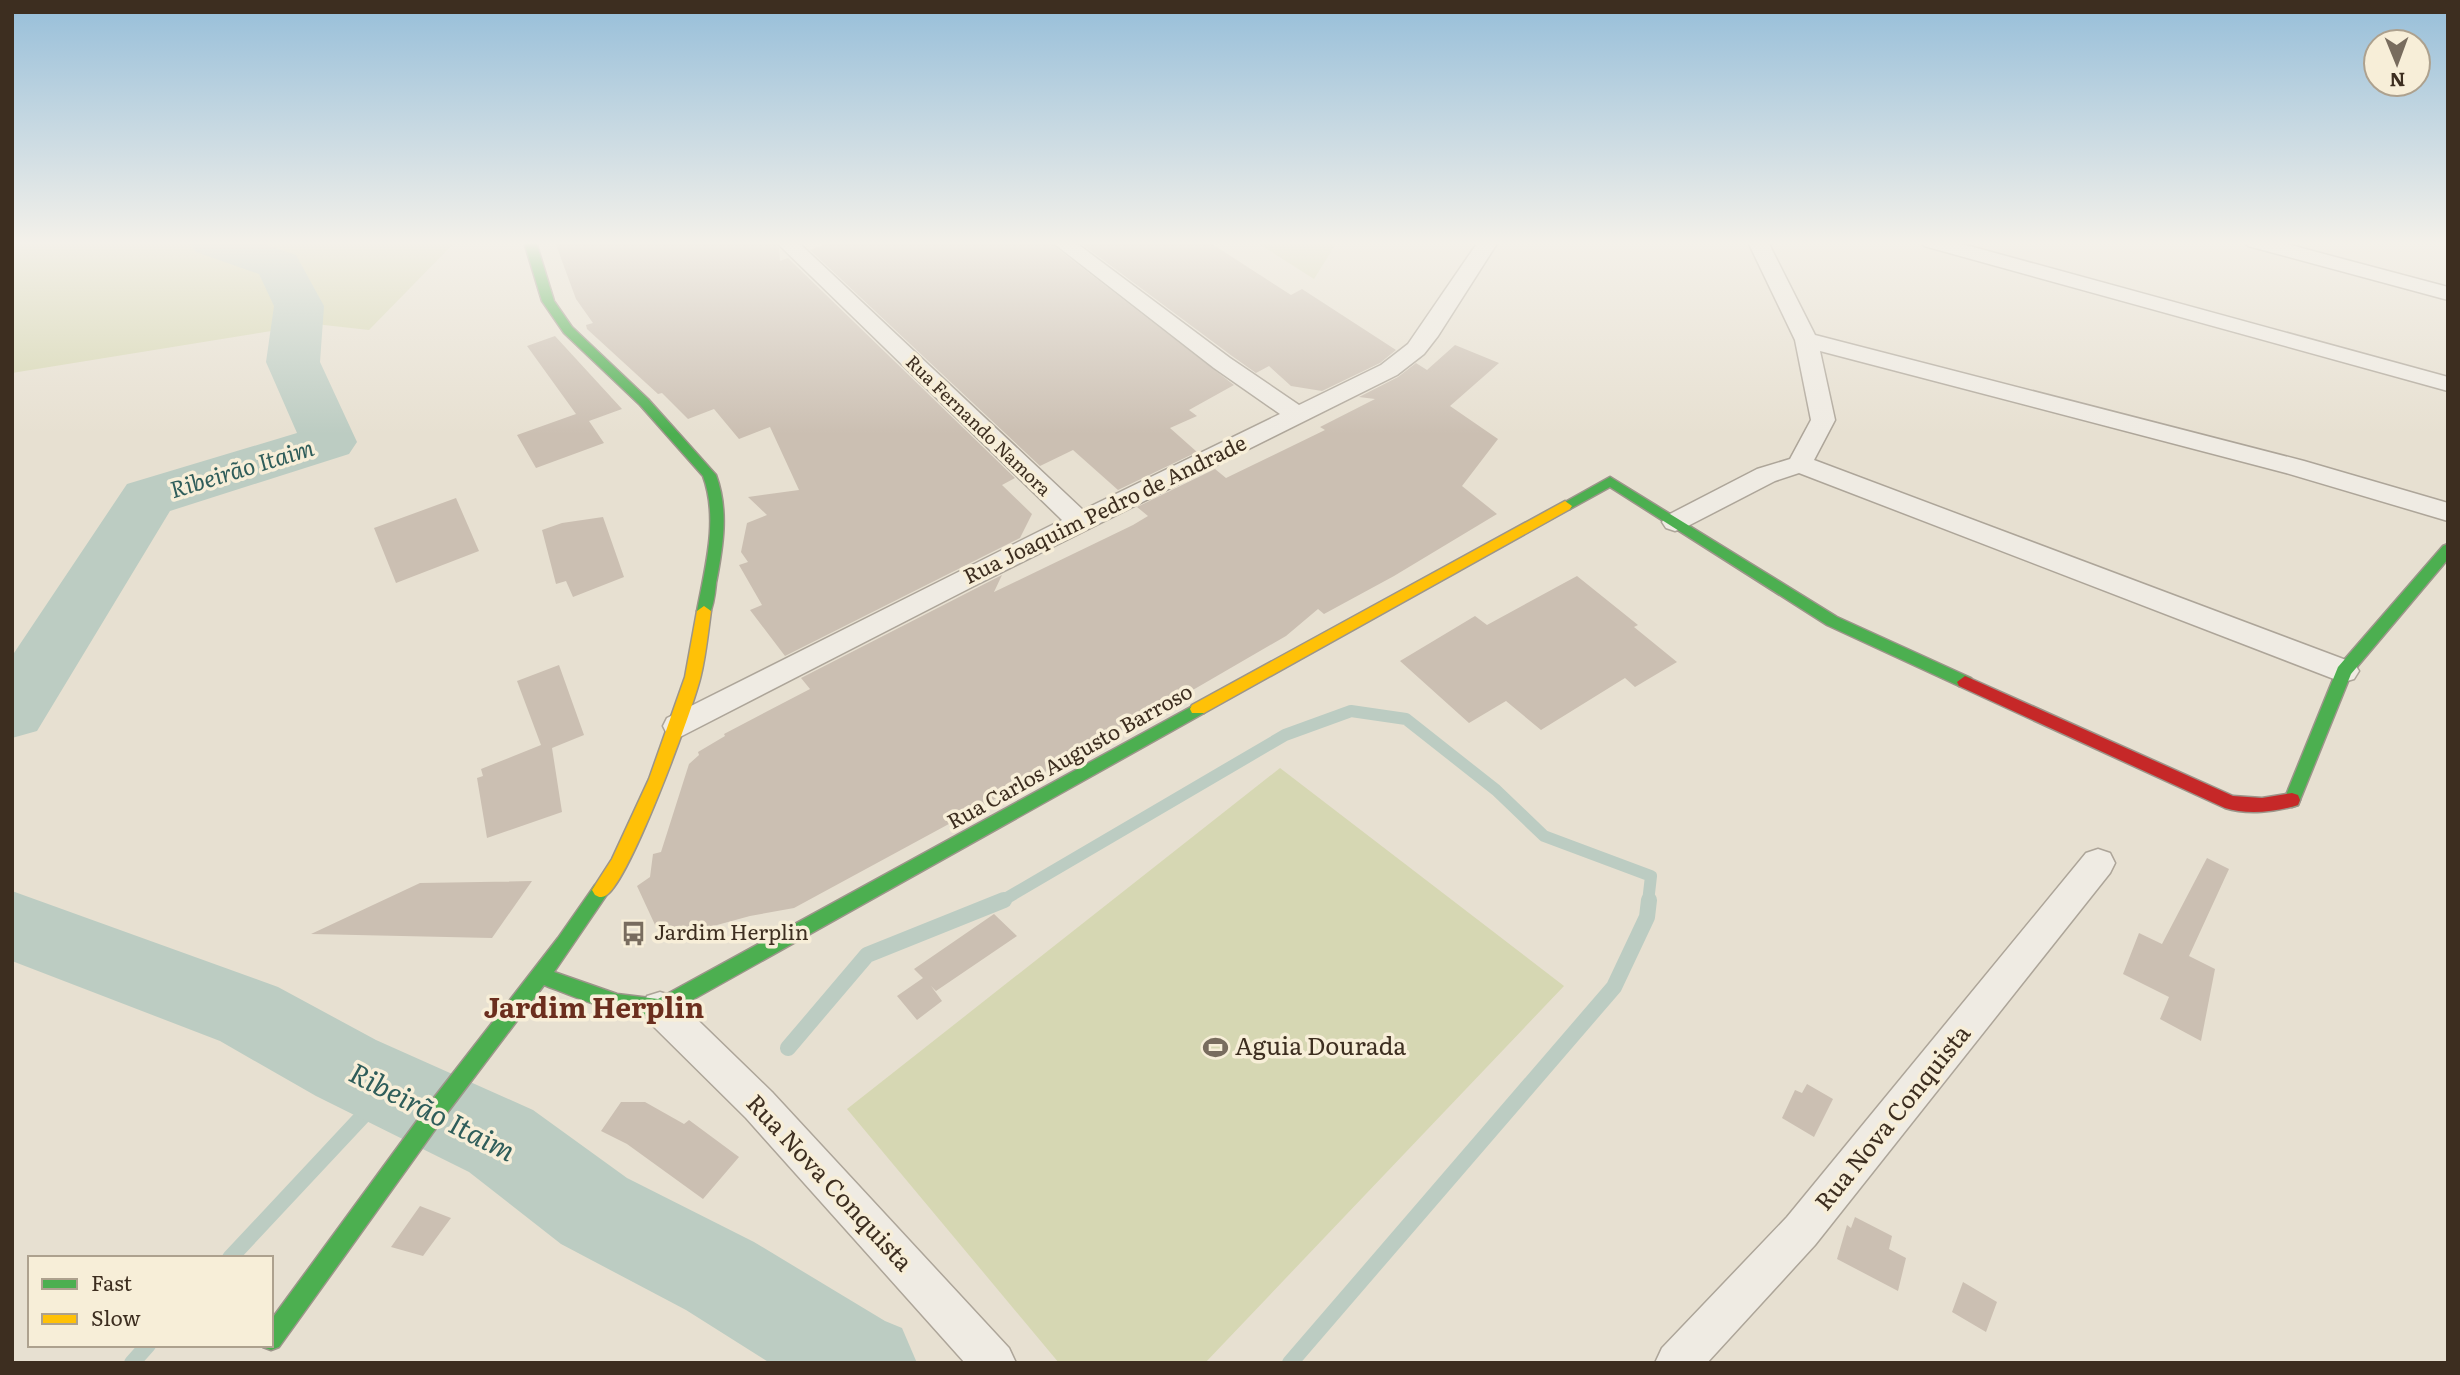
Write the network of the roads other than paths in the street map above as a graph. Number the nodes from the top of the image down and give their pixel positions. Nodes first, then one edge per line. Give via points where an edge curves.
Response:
1 (551, 306) edge
2 (853, 306) edge
3 (1147, 306) edge
4 (1445, 306) edge
5 (1789, 306) edge
6 (2165, 306) edge
7 (1806, 340) junction
8 (2448, 384) edge
9 (1297, 415) junction
10 (1800, 464) junction
11 (2448, 512) edge
12 (1080, 522) junction
13 (1675, 522) junction
14 (2448, 549) edge
15 (2344, 671) junction
16 (678, 726) junction
17 (2098, 863) dead end
18 (539, 975) junction
19 (660, 1008) junction
20 (273, 1336) edge
21 (993, 1363) edge
22 (1677, 1363) edge

1 - 16 street via 568,330 644,402 715,486 712,565 701,638
2 - 12 street, Rua Fernando Namora
3 - 9 street
4 - 9 street, Rua Joaquim Pedro de Andrade via 1416,349 1389,370
5 - 7 street
6 - 8 street
7 - 10 street via 1823,420
7 - 11 street via 2295,467
9 - 12 street, Rua Joaquim Pedro de Andrade
10 - 13 street via 1766,475
10 - 15 street
12 - 16 street, Rua Joaquim Pedro de Andrade
13 - 15 street via 1832,621 2231,803 2291,801
13 - 19 street, Rua Carlos Augusto Barroso via 1610,481
14 - 15 street
16 - 18 street via 619,863
17 - 22 street, Rua Nova Conquista via 1801,1231
18 - 19 street via 617,1003
18 - 20 street
19 - 21 street, Rua Nova Conquista via 758,1105

